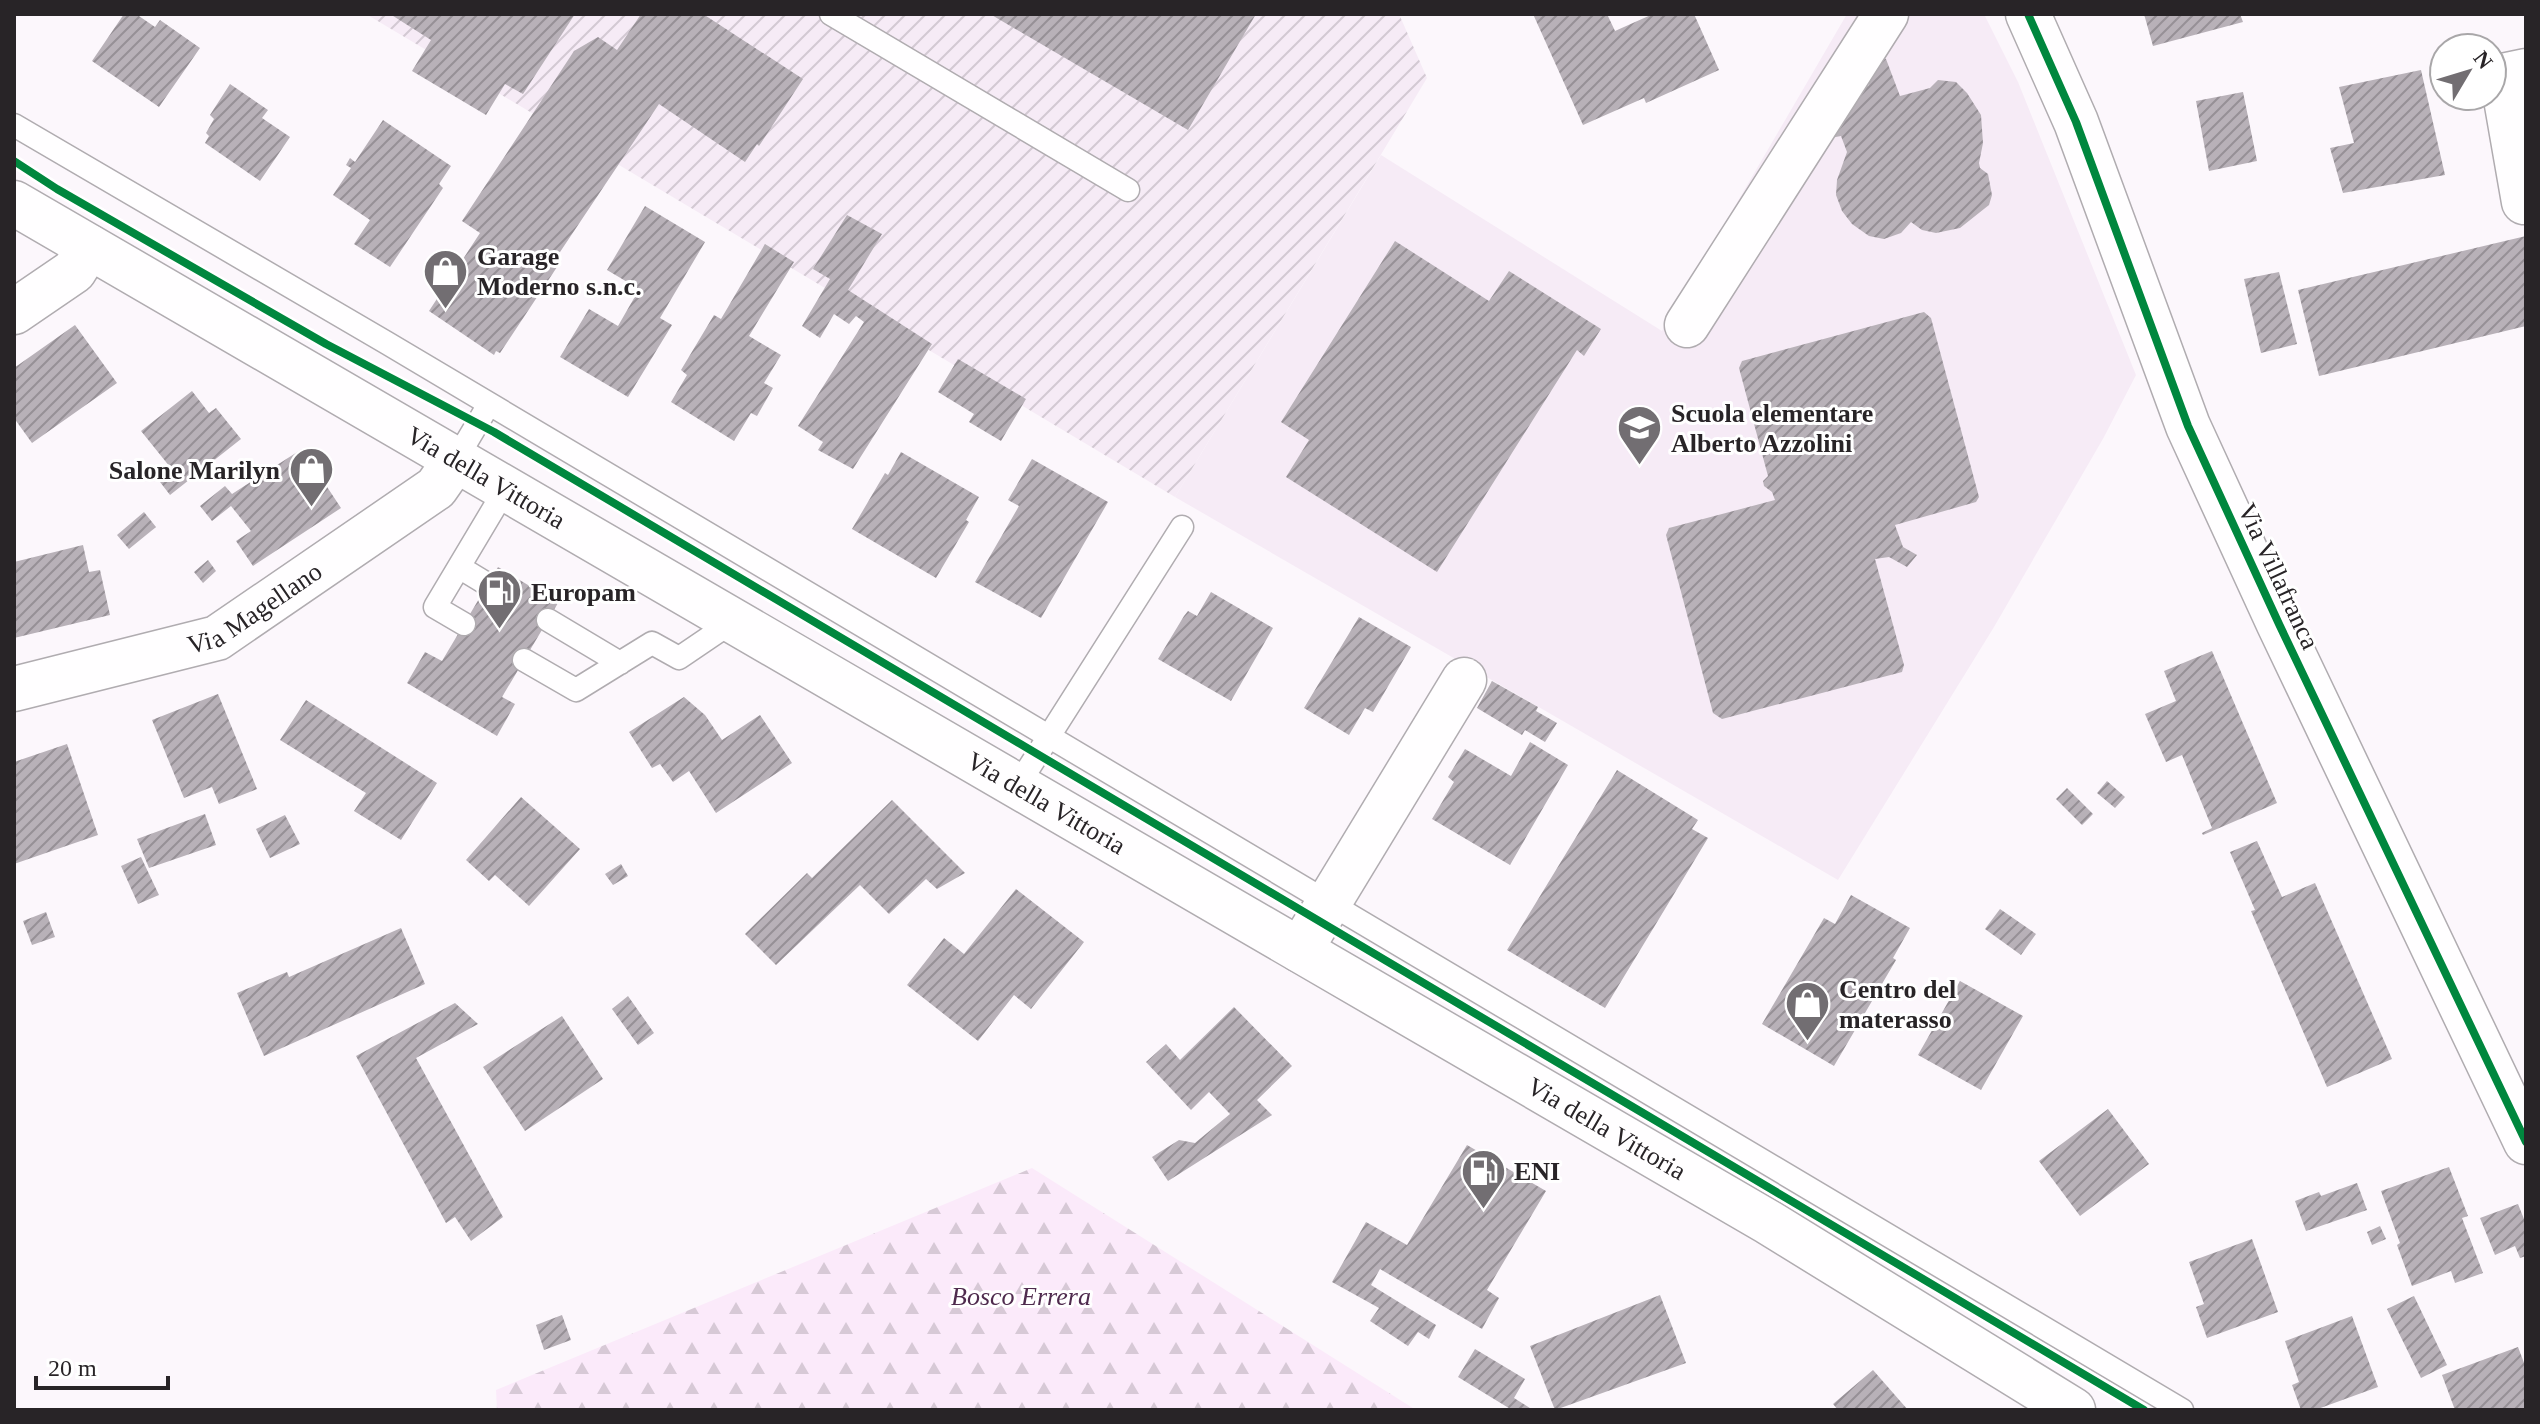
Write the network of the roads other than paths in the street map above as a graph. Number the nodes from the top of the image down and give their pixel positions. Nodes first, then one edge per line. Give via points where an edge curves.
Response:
1 (831, 14) edge
2 (1886, 14) edge
3 (2028, 14) edge
4 (2526, 71) edge
5 (14, 125) edge
6 (1128, 190) dead end
7 (2524, 202) edge
8 (14, 203) edge
9 (89, 247) junction
10 (14, 312) edge
11 (1687, 325) dead end
12 (489, 404) junction
13 (457, 458) junction
14 (506, 488) junction
15 (1182, 527) dead end
16 (459, 567) junction
17 (487, 584) dead end
18 (548, 620) dead end
19 (735, 620) junction
20 (464, 624) dead end
21 (524, 660) dead end
22 (620, 663) junction
23 (1464, 680) dead end
24 (14, 689) edge
25 (1049, 737) junction
26 (1018, 785) junction
27 (1329, 903) junction
28 (1300, 950) junction
29 (2526, 1142) edge
30 (2073, 1410) edge
31 (2182, 1410) edge

1 - 6 lane
2 - 11 street
3 - 29 street, Via Villafranca via 2076,122 2188,426
4 - 7 street via 2502,76
5 - 12 lane
8 - 9 street, Via della Vittoria
9 - 10 street via 74,271
9 - 13 street, Via della Vittoria
12 - 13 lane
12 - 25 lane
13 - 14 street, Via della Vittoria
13 - 24 street, Via Magellano via 436,488 217,638
14 - 16 lane
14 - 19 street, Via della Vittoria
15 - 25 lane
16 - 17 lane
16 - 20 lane via 435,607
18 - 22 lane
19 - 22 lane via 679,658 652,643
19 - 26 street, Via della Vittoria
21 - 22 lane via 576,690
23 - 27 street
25 - 26 lane
25 - 27 lane
26 - 28 street, Via della Vittoria
27 - 28 street
27 - 31 lane
28 - 30 street, Via della Vittoria via 1768,1222

